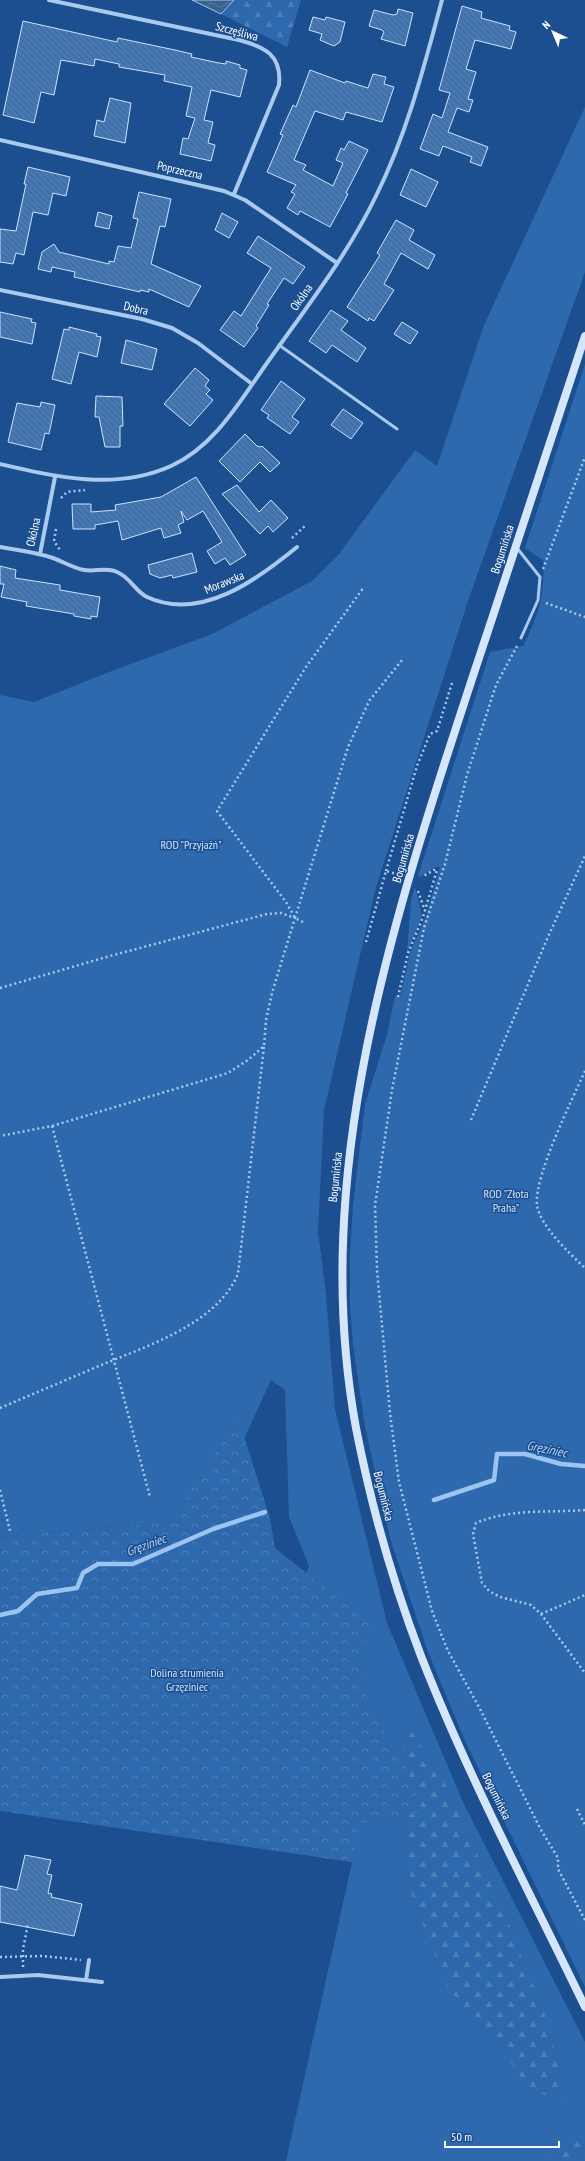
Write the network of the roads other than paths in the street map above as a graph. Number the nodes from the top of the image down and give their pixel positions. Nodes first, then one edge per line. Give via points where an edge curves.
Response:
1 (49, 0) edge
2 (442, 0) edge
3 (0, 140) edge
4 (234, 194) junction
5 (337, 263) junction
6 (0, 290) edge
7 (585, 336) edge
8 (279, 345) junction
9 (252, 384) junction
10 (397, 429) dead end
11 (0, 464) edge
12 (55, 477) junction
13 (0, 547) edge
14 (297, 547) dead end
15 (515, 547) junction
16 (40, 554) junction
17 (521, 638) road end
18 (89, 1960) road end
19 (0, 1977) edge
20 (86, 1980) junction
21 (102, 1982) dead end
22 (585, 2007) edge

1 - 4 street, Szczęśliwa via 239,40 254,44 273,57 280,73 279,85
2 - 5 street, Okólna via 398,148 376,197
3 - 4 street, Poprzeczna via 191,182
4 - 5 street, Poprzeczna
5 - 8 street, Okólna
6 - 9 street, Dobra via 142,319 172,328 198,343
7 - 15 street, Bogumińska
8 - 9 street, Okólna
8 - 10 lane
9 - 12 street, Okólna via 207,441 171,466 123,479 85,480
11 - 12 street, Okólna
12 - 16 street, Okólna
13 - 16 street, Okólna
14 - 16 street, Morawska via 242,587 218,597 186,603 162,602 145,596 125,576 111,570 86,570
15 - 17 lane via 540,576 538,600
15 - 22 street, Bogumińska via 422,835 380,994 355,1114 347,1171 341,1258 342,1304 349,1387 358,1436 403,1606 458,1745
18 - 20 street
19 - 20 street
20 - 21 street

